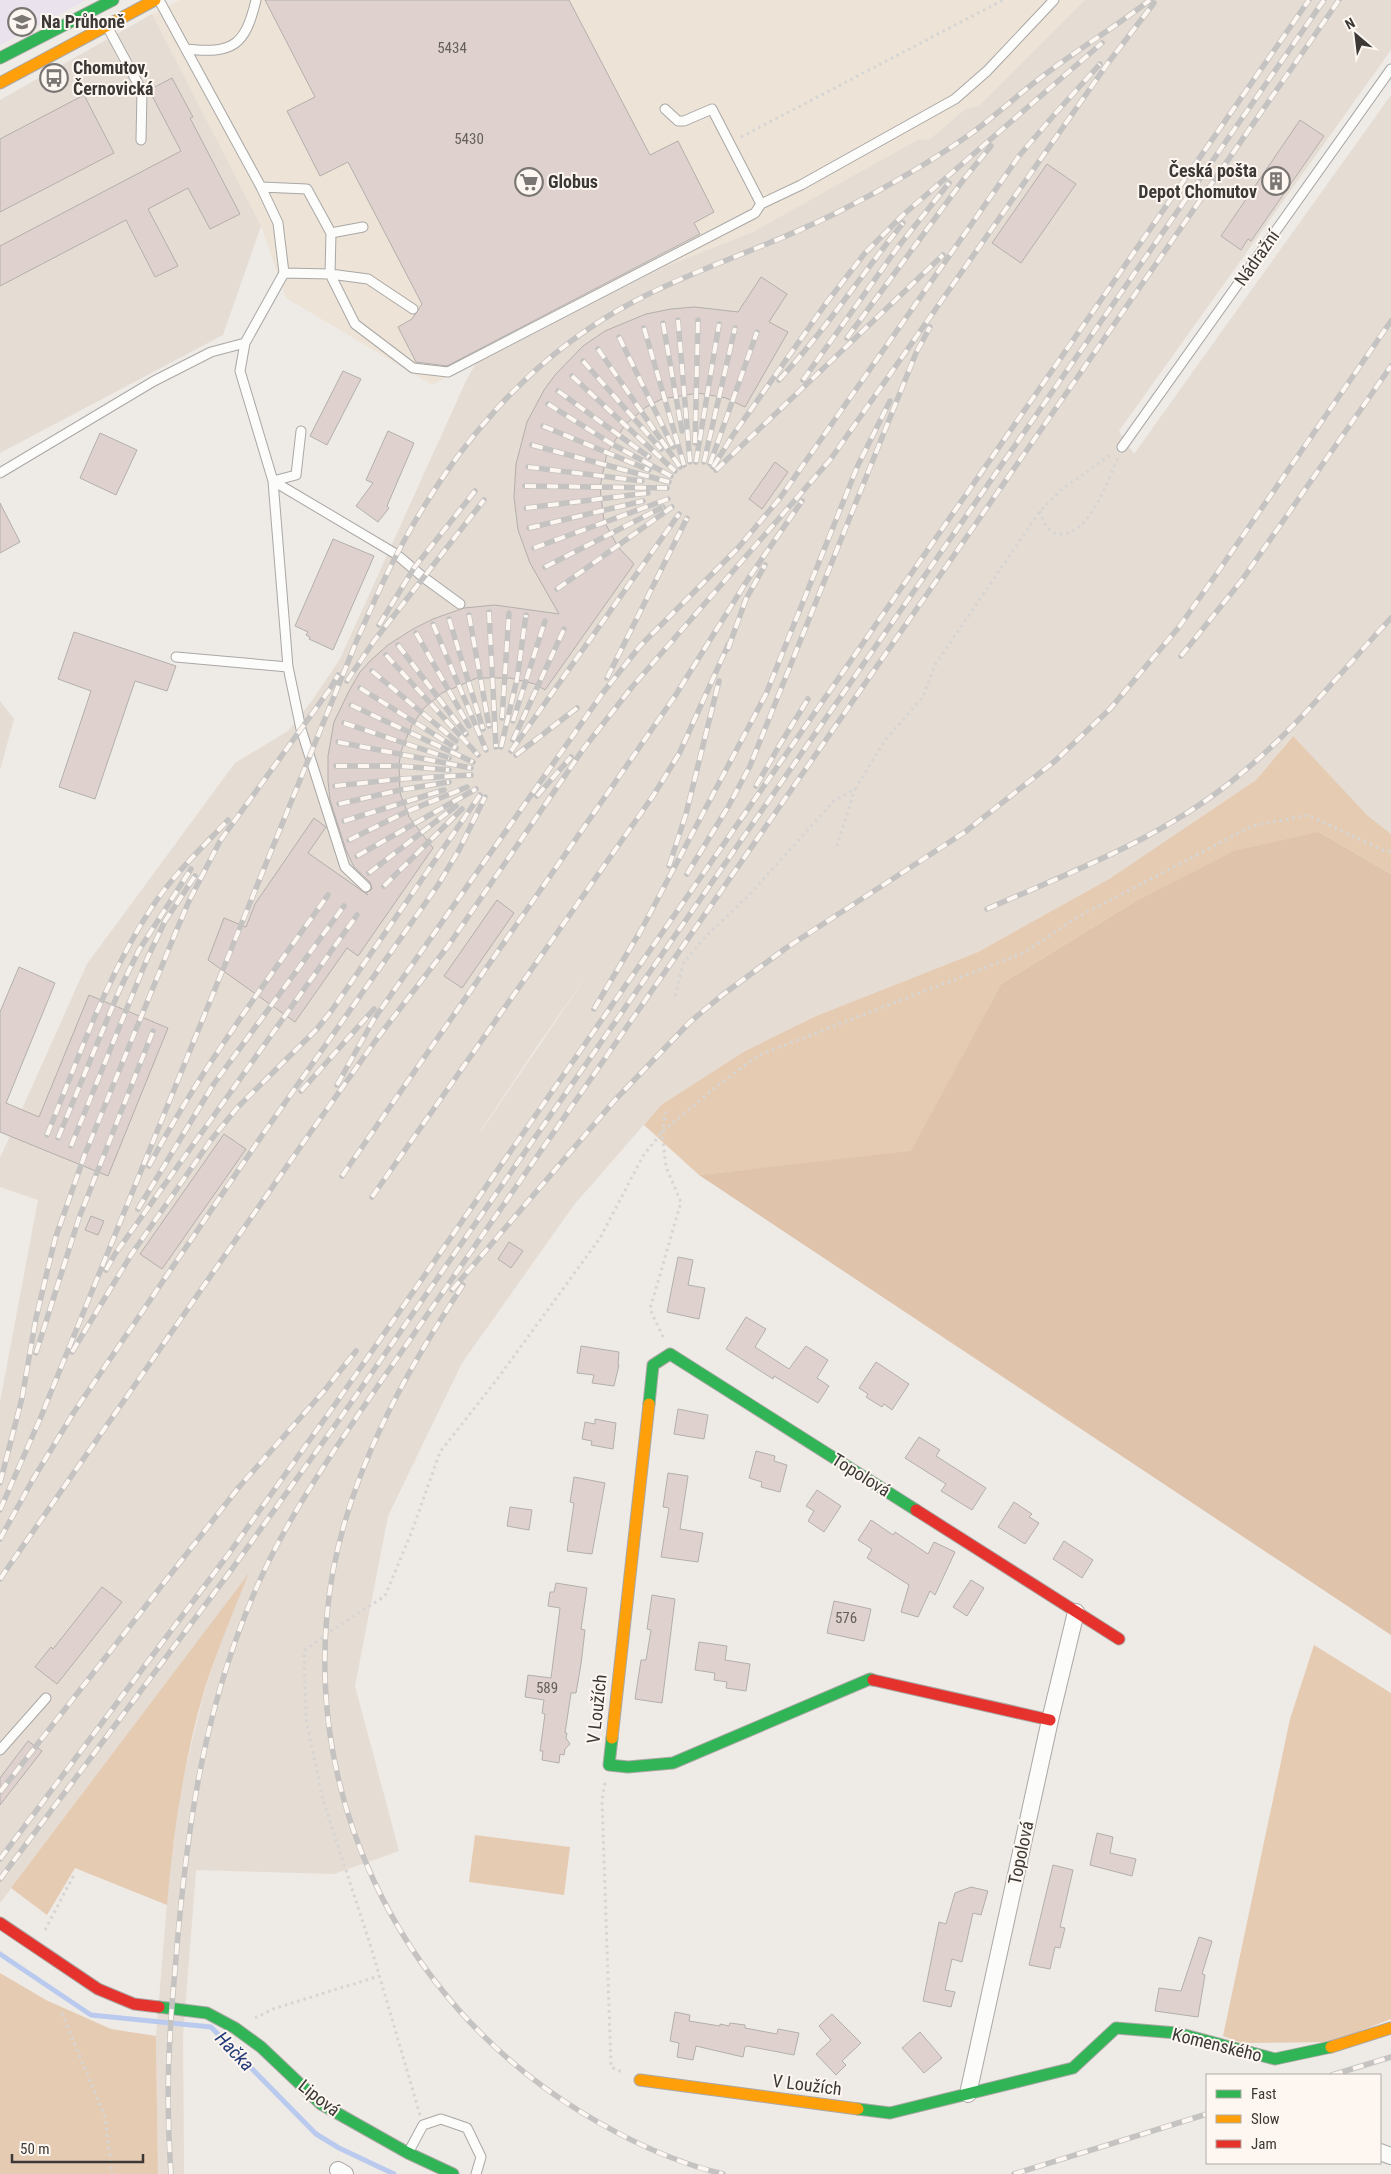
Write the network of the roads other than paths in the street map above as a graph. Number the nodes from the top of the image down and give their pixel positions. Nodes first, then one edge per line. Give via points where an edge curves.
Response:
1 (112, 0) edge
2 (155, 0) edge
3 (158, 0) edge
4 (256, 0) edge
5 (1054, 0) edge
6 (107, 26) junction
7 (186, 49) junction
8 (0, 58) edge
9 (1391, 69) edge
10 (0, 83) edge
11 (665, 109) dead end
12 (141, 140) dead end
13 (261, 187) junction
14 (761, 204) junction
15 (363, 227) dead end
16 (332, 233) junction
17 (284, 273) junction
18 (330, 274) junction
19 (414, 309) dead end
20 (246, 343) junction
21 (301, 431) dead end
22 (1122, 447) road end
23 (0, 473) edge
24 (273, 481) junction
25 (460, 604) dead end
26 (176, 657) dead end
27 (288, 667) junction
28 (366, 887) dead end
29 (670, 1354) joint
30 (1076, 1612) junction
31 (1119, 1638) dead end
32 (46, 1698) dead end
33 (1050, 1720) junction
34 (0, 1750) edge
35 (0, 1923) edge
36 (1391, 2028) edge
37 (640, 2080) road end
38 (968, 2094) junction
39 (408, 2154) junction
40 (444, 2172) edge
41 (476, 2174) edge

1 - 8 main road
2 - 6 main road
3 - 7 lane
4 - 7 lane via 251,20 240,40 224,50
5 - 14 lane via 987,71 955,99 809,181
6 - 10 main road
6 - 12 lane via 142,92
7 - 13 lane
9 - 22 lane, Nádražní
11 - 14 lane via 678,121 712,109
13 - 16 lane via 307,189
13 - 17 lane via 278,223
14 - 18 lane via 755,214 448,372 413,368 355,324
15 - 16 lane
16 - 18 lane
17 - 18 lane
17 - 20 lane
18 - 19 lane via 368,279
20 - 23 lane via 211,352 154,381
20 - 24 lane via 240,371
21 - 24 lane via 296,475
24 - 25 lane via 396,554
24 - 27 lane
26 - 27 lane
27 - 28 lane via 301,729 345,867
29 - 30 main road, Topolová
29 - 33 main road, V Loužích via 654,1365 608,1765 628,1768 673,1763 870,1679
30 - 31 main road, Topolová
30 - 33 street, Topolová
32 - 34 lane
33 - 38 street, Topolová
35 - 39 main road, Lipová via 98,1989 134,2004 207,2012 261,2047 321,2104
36 - 38 main road, Komenského via 1332,2047 1275,2059 1177,2033 1116,2028 1073,2068
37 - 38 main road, V Loužích via 890,2113
39 - 40 main road, Lipová
39 - 41 lane via 423,2125 441,2119 467,2128 481,2157

